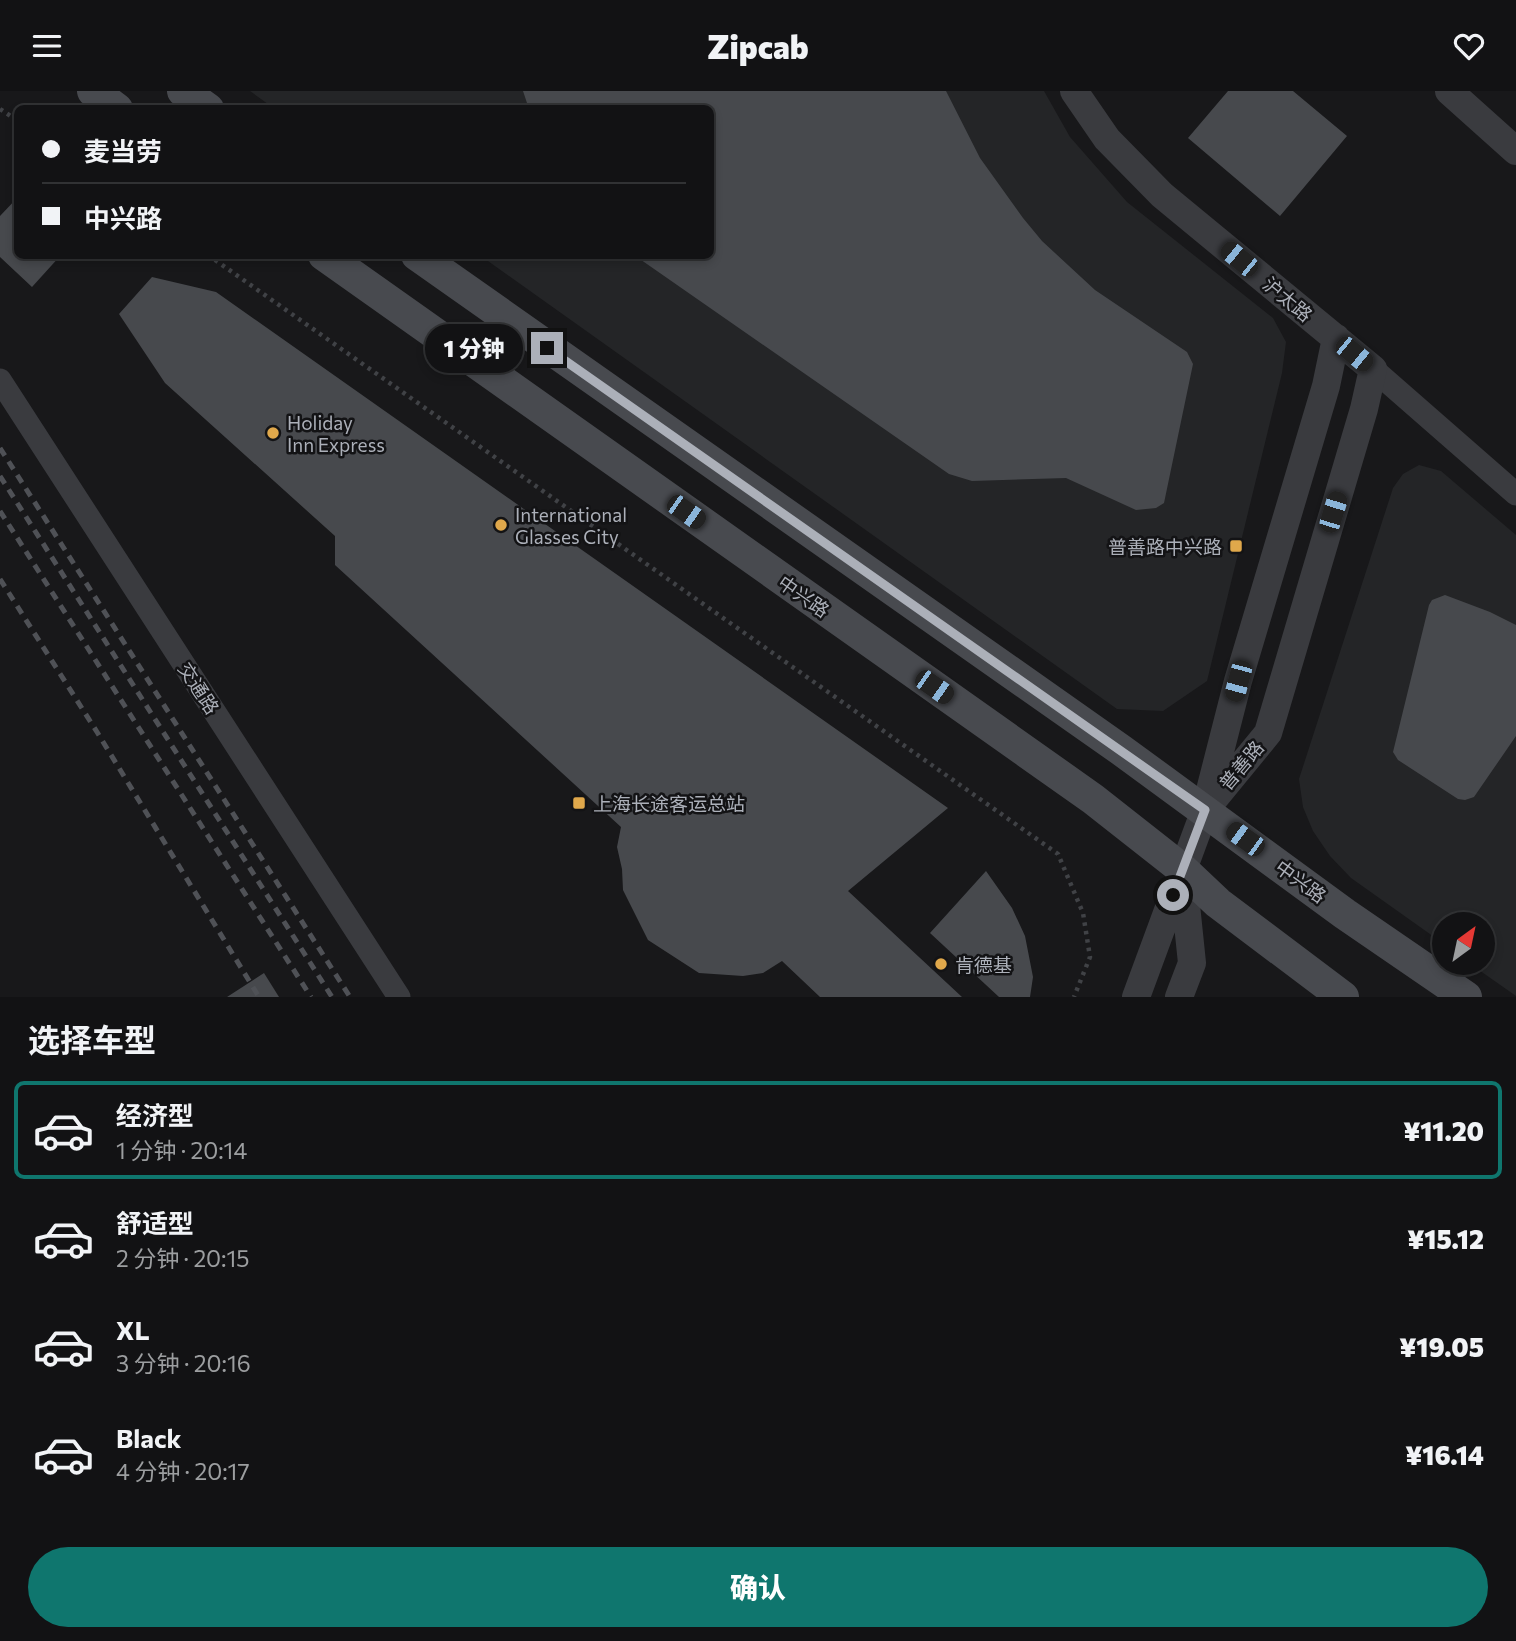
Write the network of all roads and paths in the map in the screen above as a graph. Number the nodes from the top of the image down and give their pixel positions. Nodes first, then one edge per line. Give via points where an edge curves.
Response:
1 (93, 91) edge
2 (183, 91) edge
3 (1074, 91) edge
4 (1449, 91) edge
5 (112, 105) edge
6 (202, 105) edge
7 (1516, 151) edge
8 (214, 259) edge
9 (330, 259) edge
10 (422, 259) edge
11 (1335, 338) junction
12 (1373, 369) junction
13 (0, 380) edge
14 (1516, 494) edge
15 (1205, 810) junction
16 (1182, 869) junction
17 (399, 997) edge
18 (1074, 997) edge
19 (1136, 997) edge
20 (1179, 997) edge
21 (1343, 997) edge
22 (1466, 997) edge

1 - 5 main road
2 - 6 main road
3 - 11 street, 沪太路 via 1107,139 1162,195
4 - 7 street
8 - 18 path via 1058,854 1083,913 1090,957
9 - 16 main road, 中兴路 via 1093,799
10 - 15 main road, 中兴路
11 - 12 street, 沪太路
11 - 15 street, 普善路 via 1326,386 1238,681
12 - 14 street, 沪太路
12 - 15 street, 普善路 via 1268,733
13 - 17 street, 交通路
15 - 16 street
15 - 22 main road, 中兴路
16 - 19 street
16 - 20 street via 1192,963
16 - 21 main road, 中兴路 via 1218,903

